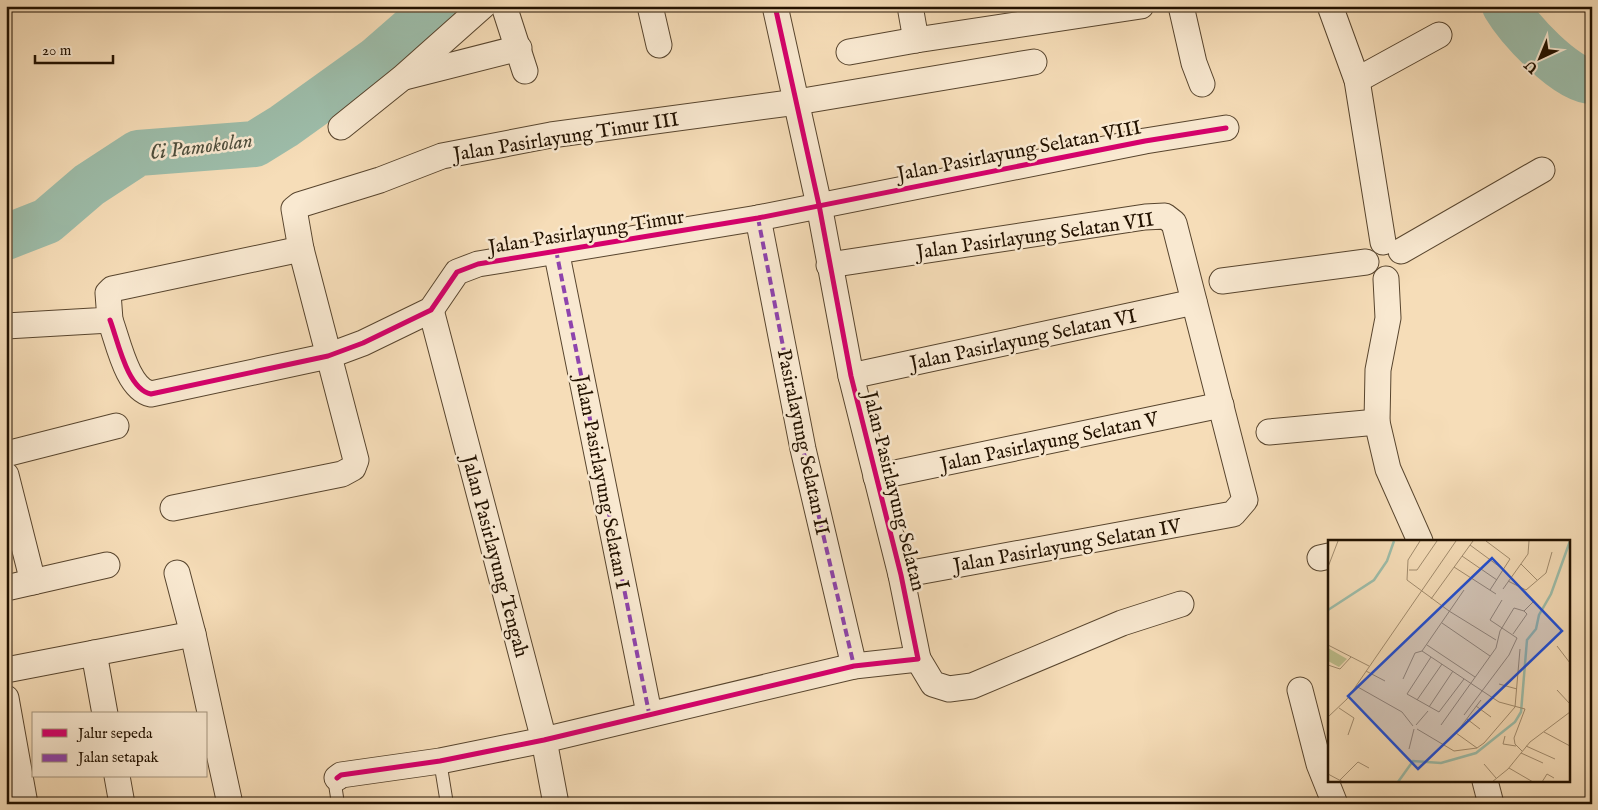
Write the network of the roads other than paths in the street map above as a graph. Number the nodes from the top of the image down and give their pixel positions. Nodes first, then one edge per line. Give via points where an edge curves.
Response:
1 (483, 6) edge
2 (504, 6) edge
3 (650, 6) edge
4 (775, 6) edge
5 (910, 6) edge
6 (1141, 6) edge
7 (1181, 6) edge
8 (1330, 6) edge
9 (1041, 14) edge
10 (1439, 35) dead end
11 (916, 40) junction
12 (659, 45) dead end
13 (849, 52) dead end
14 (1034, 62) dead end
15 (402, 78) junction
16 (1357, 80) junction
17 (1202, 84) dead end
18 (797, 102) junction
19 (341, 127) dead end
20 (1226, 128) dead end
21 (1542, 170) dead end
22 (819, 205) junction
23 (758, 218) junction
24 (1392, 247) junction
25 (301, 249) junction
26 (556, 250) junction
27 (1366, 262) junction
28 (829, 266) junction
29 (1386, 279) junction
30 (1222, 281) dead end
31 (1194, 302) junction
32 (431, 310) junction
33 (110, 320) junction
34 (6, 326) edge
35 (328, 356) junction
36 (851, 376) junction
37 (1221, 404) junction
38 (1377, 422) junction
39 (116, 426) dead end
40 (1270, 432) dead end
41 (6, 454) edge
42 (6, 475) edge
43 (876, 478) junction
44 (173, 508) dead end
45 (1233, 514) joint
46 (1416, 540) edge
47 (107, 565) dead end
48 (177, 573) dead end
49 (902, 575) junction
50 (33, 582) junction
51 (6, 588) edge
52 (1181, 604) dead end
53 (193, 634) junction
54 (94, 653) junction
55 (918, 659) junction
56 (854, 666) junction
57 (6, 670) edge
58 (1300, 690) dead end
59 (6, 698) edge
60 (105, 712) edge
61 (649, 714) junction
62 (544, 740) junction
63 (440, 761) junction
64 (117, 778) edge
65 (336, 778) joint
66 (1485, 782) edge
67 (24, 804) edge
68 (122, 804) edge
69 (230, 804) edge
70 (338, 804) edge
71 (447, 804) edge
72 (556, 804) edge
73 (1335, 804) edge
74 (1491, 804) edge

1 - 15 street
2 - 15 street via 522,60
3 - 12 street
4 - 18 street, Jalan Pasirlayung Selatan
5 - 11 street
6 - 9 street
7 - 17 street
8 - 16 street
9 - 11 street
10 - 16 street
11 - 13 street
14 - 18 street
15 - 19 street
16 - 24 street
18 - 22 street, Jalan Pasirlayung Selatan
18 - 25 street, Jalan Pasirlayung Timur III via 552,135 442,156 380,180 299,205 294,209
20 - 22 street, Jalan Pasirlayung Selatan VIII via 1146,140
21 - 24 street
22 - 23 street, Jalan Pasirlayung Timur
22 - 28 street, Jalan Pasirlayung Selatan
23 - 26 street, Jalan Pasirlayung Timur
23 - 56 street, Pasiralayung Selatan II via 803,449
24 - 27 street via 1370,249
24 - 29 street via 1402,266 1393,277
25 - 33 street via 112,289 108,294
25 - 35 street
26 - 32 street, Jalan Pasirlayung Timur via 478,264 457,272
26 - 61 street, Jalan Pasirlayung Selatan I
27 - 29 street via 1371,273
27 - 30 street
28 - 31 street, Jalan Pasirlayung Selatan VII via 1165,216 1174,223
28 - 36 street, Jalan Pasirlayung Selatan
29 - 38 street via 1388,318 1378,370
31 - 36 street, Jalan Pasirlayung Selatan VI
31 - 37 street, Jalan Pasirlayung Selatan VII
32 - 35 street, Jalan Pasirlayung Timur
32 - 62 street, Jalan Pasirlayung Tengah
33 - 34 street
33 - 35 street, Jalan Pasirlayung Timur via 132,380 144,392 151,394
35 - 44 street via 356,460 352,468 342,474 290,486
36 - 43 street, Jalan Pasirlayung Selatan
37 - 43 street, Jalan Pasirlayung Selatan V
37 - 45 street, Jalan Pasirlayung Selatan VII via 1245,500
38 - 40 street
38 - 46 street via 1388,469
39 - 41 street
42 - 50 street
43 - 49 street, Jalan Pasirlayung Selatan
45 - 49 street, Jalan Pasirlayung Selatan IV
47 - 50 street
48 - 53 street
49 - 55 street, Jalan Pasirlayung Selatan
50 - 51 street
52 - 55 street, Jalan Pasirlayung Selatan via 1122,623 972,686 949,689 932,684
53 - 54 street
53 - 69 street
54 - 57 street
54 - 60 street
55 - 56 street
56 - 61 street
58 - 73 street via 1319,764
59 - 67 street
61 - 62 street
62 - 63 street
62 - 72 street, Jalan Pasirlayung Tengah
63 - 65 street via 341,774
63 - 71 lane
64 - 68 street
65 - 70 lane
66 - 74 street

